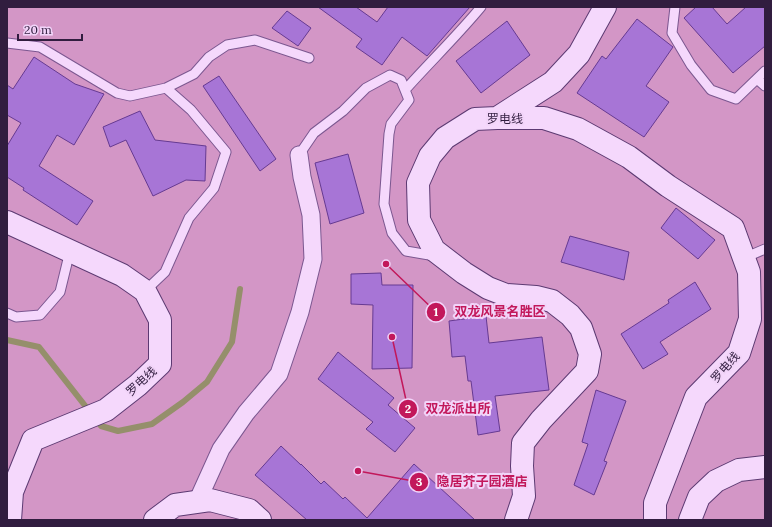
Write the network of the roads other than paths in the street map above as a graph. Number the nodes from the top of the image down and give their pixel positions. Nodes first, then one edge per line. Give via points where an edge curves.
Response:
1 (481, 7) edge
2 (605, 7) edge
3 (675, 7) edge
4 (7, 43) edge
5 (309, 58) dead end
6 (765, 71) edge
7 (757, 79) junction
8 (765, 86) edge
9 (166, 88) junction
10 (405, 90) junction
11 (497, 118) junction
12 (299, 155) joint
13 (7, 222) edge
14 (765, 249) edge
15 (70, 251) junction
16 (444, 257) junction
17 (744, 258) junction
18 (145, 291) junction
19 (7, 313) edge
20 (765, 467) edge
21 (197, 502) junction
22 (10, 520) edge
23 (155, 520) edge
24 (260, 520) edge
25 (516, 520) edge
26 (655, 520) edge
27 (690, 520) edge

1 - 10 lane
2 - 11 street via 579,54 553,82
3 - 7 lane via 672,33 710,90 736,99
4 - 9 lane via 40,47 117,93 130,96
5 - 9 lane via 255,40 227,45 209,57 194,74
6 - 7 lane
7 - 8 lane
9 - 18 lane via 191,110 226,152 214,188 189,218 165,272
10 - 12 lane via 401,80 390,75 366,88 343,111 314,133
10 - 16 lane via 409,100 391,124 389,134 384,204 392,234 406,251
11 - 16 street, 罗电线 via 475,118 445,138 430,156 418,183 419,220 434,250
11 - 17 street, 罗电线 via 544,118 578,129 629,157 733,228
12 - 21 street via 310,215 313,259 300,312 279,374 246,413 221,449
13 - 15 street, 罗电线
14 - 17 lane
15 - 18 street, 罗电线 via 122,275
15 - 19 lane via 60,292 40,315 16,317
16 - 25 street, 罗电线 via 488,288 506,295 552,301 570,315 581,328 590,354 586,371 523,443 524,496
17 - 26 street, 罗电线 via 749,272 750,319 739,354 696,398 655,503
18 - 22 street, 罗电线 via 160,320 160,364 106,410 33,440 12,492
20 - 27 street via 739,470 716,481 699,497
21 - 23 street via 175,505
21 - 24 street via 210,500 249,510

